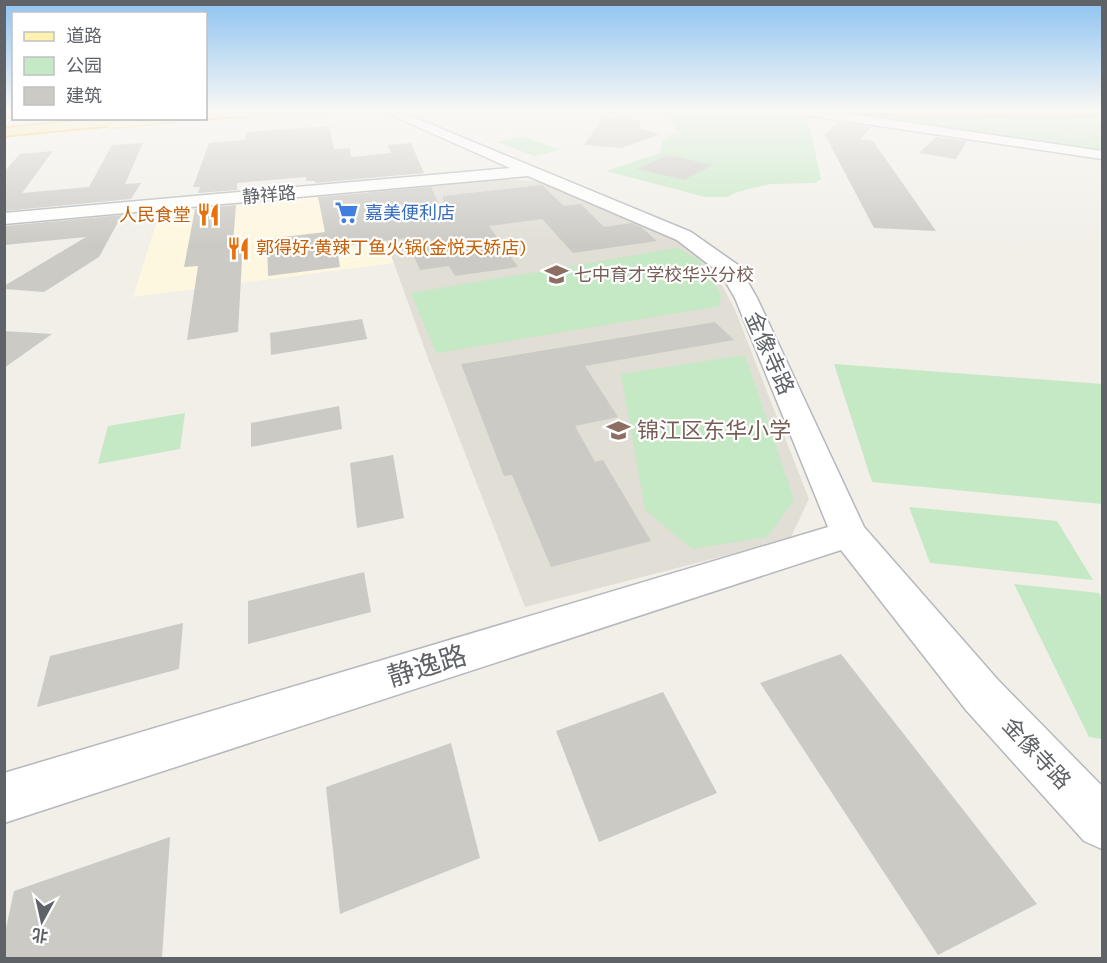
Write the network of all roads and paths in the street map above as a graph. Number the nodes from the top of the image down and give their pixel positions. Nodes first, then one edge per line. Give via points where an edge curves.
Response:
1 (494, 155) edge
2 (533, 171) junction
3 (4, 219) edge
4 (849, 534) junction
5 (4, 798) edge
6 (1102, 823) edge

1 - 2 street, 金像寺路
2 - 3 street, 静祥路
2 - 4 street, 金像寺路 via 684,236 730,270 746,298
4 - 5 street, 静逸路
4 - 6 street, 金像寺路 via 982,694

